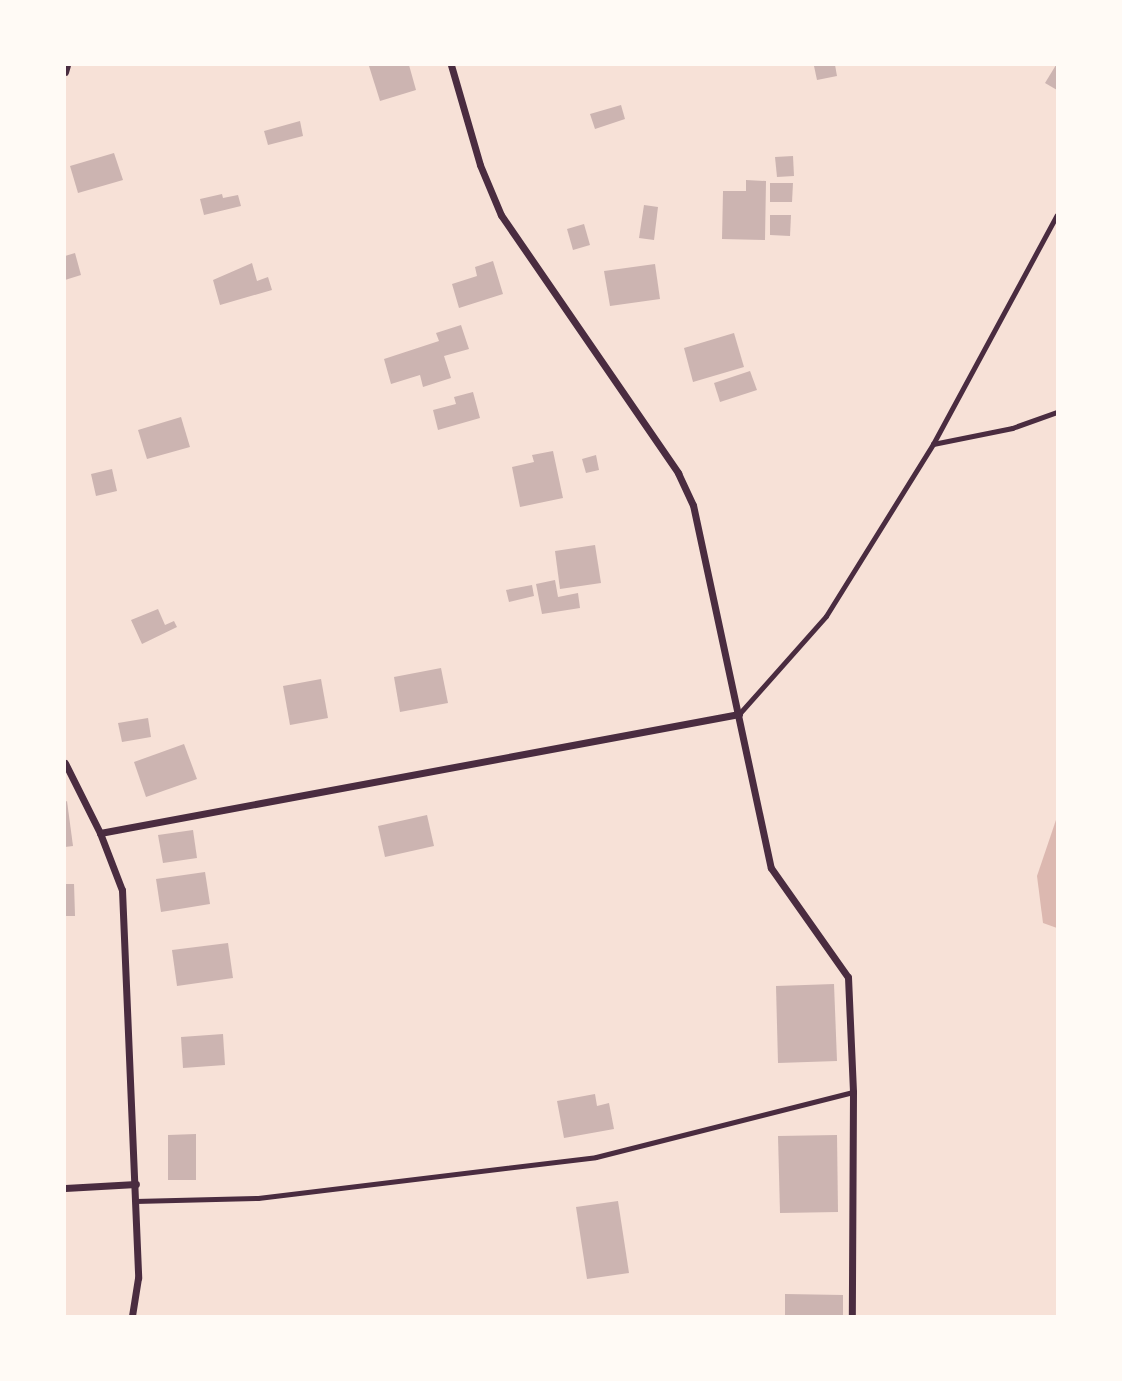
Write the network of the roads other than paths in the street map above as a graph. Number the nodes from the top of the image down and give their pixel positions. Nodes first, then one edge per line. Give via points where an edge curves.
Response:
1 (67, 65) edge
2 (451, 65) edge
3 (65, 72) edge
4 (1057, 215) edge
5 (1057, 412) edge
6 (933, 444) junction
7 (739, 714) junction
8 (65, 763) edge
9 (100, 833) junction
10 (853, 1092) junction
11 (136, 1184) junction
12 (65, 1188) edge
13 (135, 1201) junction
14 (132, 1316) edge
15 (852, 1316) edge

1 - 3 street
2 - 7 street via 480,165 501,215 678,473 694,505
4 - 6 lane
5 - 6 lane via 1012,428
6 - 7 lane via 827,616
7 - 9 street
7 - 10 street via 771,867 848,977
8 - 9 street
9 - 11 street via 122,890
10 - 13 lane via 596,1157 258,1198
10 - 15 street
11 - 12 street
11 - 13 street
13 - 14 street via 138,1278

